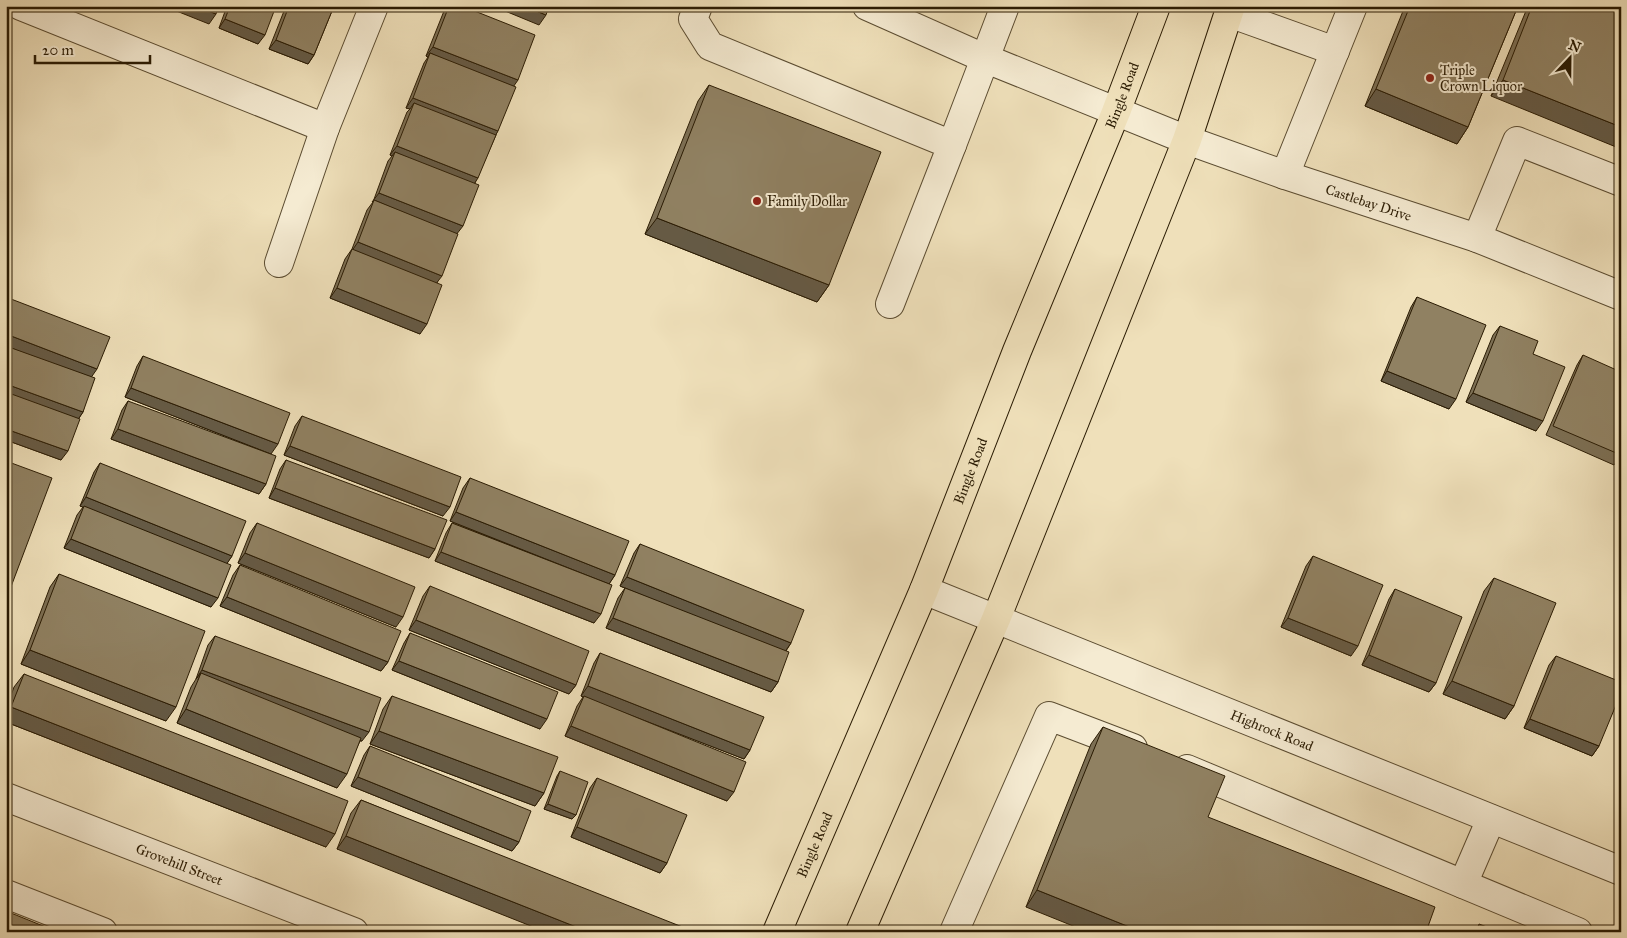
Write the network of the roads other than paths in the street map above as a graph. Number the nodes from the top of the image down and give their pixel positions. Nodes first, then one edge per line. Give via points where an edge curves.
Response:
1 (22, 6) edge
2 (374, 6) edge
3 (698, 6) edge
4 (867, 6) edge
5 (1005, 6) edge
6 (1156, 6) edge
7 (1353, 6) edge
8 (1230, 10) edge
9 (1335, 52) junction
10 (984, 58) junction
11 (1116, 112) junction
12 (325, 128) junction
13 (1187, 140) junction
14 (952, 144) junction
15 (1285, 175) junction
16 (1621, 182) edge
17 (1477, 238) junction
18 (279, 263) dead end
19 (1621, 296) edge
20 (890, 304) dead end
21 (924, 590) junction
22 (996, 619) junction
23 (6, 797) edge
24 (1491, 818) junction
25 (1621, 871) edge
26 (1463, 884) junction
27 (6, 894) edge
28 (304, 923) edge
29 (864, 930) edge
30 (103, 932) edge
31 (354, 932) edge
32 (777, 932) edge
33 (954, 932) edge
34 (1578, 932) edge

1 - 12 street
2 - 12 street
3 - 14 street via 693,19 710,46
4 - 10 street, Castlebay Drive
5 - 10 street
6 - 11 main road, Bingle Road
7 - 9 street
8 - 9 street
8 - 13 main road
9 - 15 street
10 - 11 street, Castlebay Drive
10 - 14 street
11 - 13 street, Castlebay Drive
11 - 21 main road, Bingle Road via 1016,352
12 - 18 street
13 - 15 street, Castlebay Drive
13 - 22 main road
14 - 20 street
15 - 17 street, Castlebay Drive
16 - 17 street via 1518,141
17 - 19 street, Castlebay Drive
21 - 22 street, Highrock Road
21 - 32 main road, Bingle Road
22 - 24 street, Highrock Road
22 - 29 main road
23 - 28 street, Grovehill Street
24 - 25 street, Highrock Road
24 - 26 street
26 - 33 street via 1224,784 1049,716
26 - 34 street
27 - 30 street
28 - 31 street, Grovehill Street

